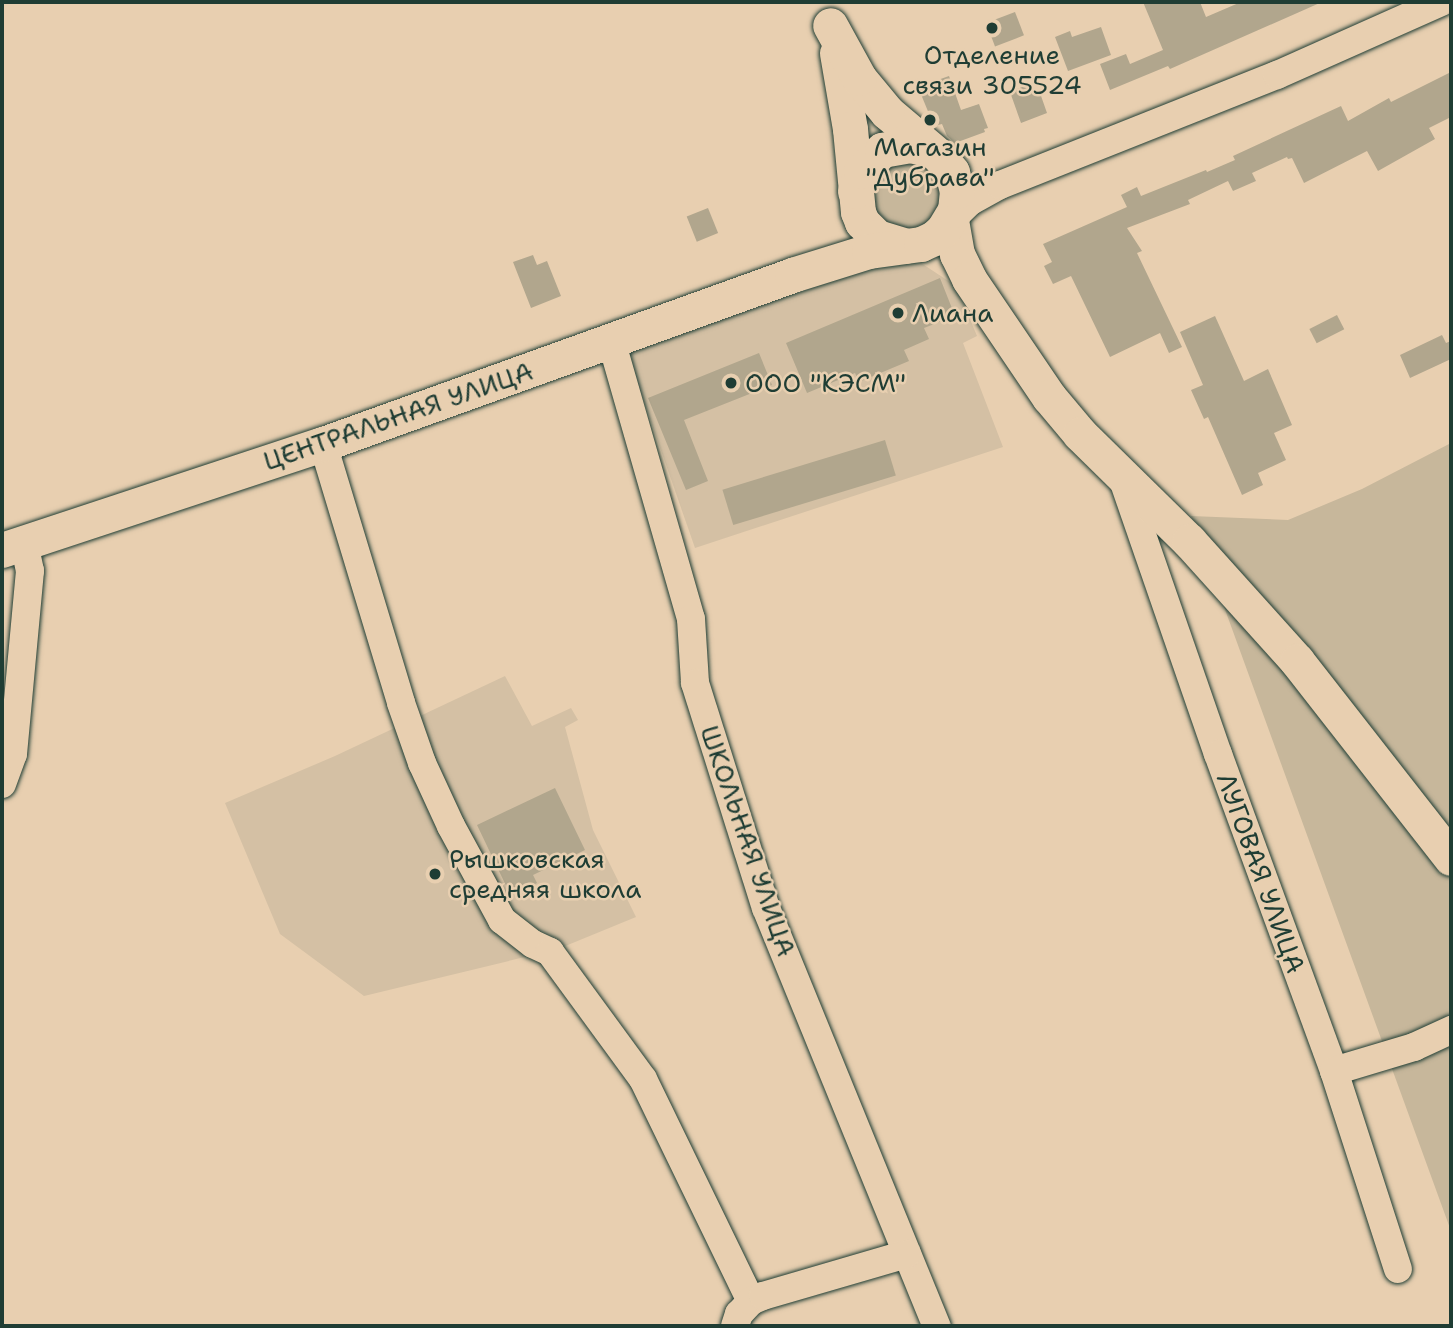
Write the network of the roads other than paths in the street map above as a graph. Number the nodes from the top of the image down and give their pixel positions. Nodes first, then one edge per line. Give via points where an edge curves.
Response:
1 (1441, 2) edge
2 (827, 13) edge
3 (941, 161) junction
4 (1000, 186) junction
5 (855, 190) junction
6 (951, 220) junction
7 (898, 246) junction
8 (792, 275) junction
9 (969, 279) junction
10 (611, 340) junction
11 (323, 444) junction
12 (1122, 477) junction
13 (13, 546) edge
14 (2, 784) edge
15 (1451, 858) edge
16 (1451, 1030) edge
17 (1334, 1072) junction
18 (906, 1254) junction
19 (1398, 1269) dead end
20 (751, 1301) junction
21 (735, 1326) edge
22 (937, 1326) edge

1 - 4 street via 1154,126
2 - 3 main road via 859,78 887,112
2 - 5 main road via 850,129
3 - 4 street via 972,186
3 - 5 main road via 911,145 882,150 867,163
3 - 6 main road via 957,201
4 - 6 street via 971,201
5 - 7 main road via 862,222 877,237
5 - 8 main road via 848,227 838,243 818,262
6 - 7 main road via 934,238
6 - 9 main road via 957,254
7 - 8 main road
7 - 9 main road via 937,252
8 - 10 main road, ЦЕНТРАЛЬНАЯ УЛИЦА
9 - 12 main road via 1049,397
10 - 11 main road, ЦЕНТРАЛЬНАЯ УЛИЦА
10 - 18 street, ШКОЛЬНАЯ УЛИЦА via 691,619 695,683 766,908
11 - 13 main road, ЦЕНТРАЛЬНАЯ УЛИЦА
11 - 20 street via 405,715 451,826 502,920 550,952 643,1079
12 - 15 main road via 1189,541 1297,661
12 - 17 street, ЛУГОВАЯ УЛИЦА
13 - 14 street via 30,570 13,754
16 - 17 street
17 - 19 street, ЛУГОВАЯ УЛИЦА
18 - 20 street
18 - 22 street, ШКОЛЬНАЯ УЛИЦА
20 - 21 street

